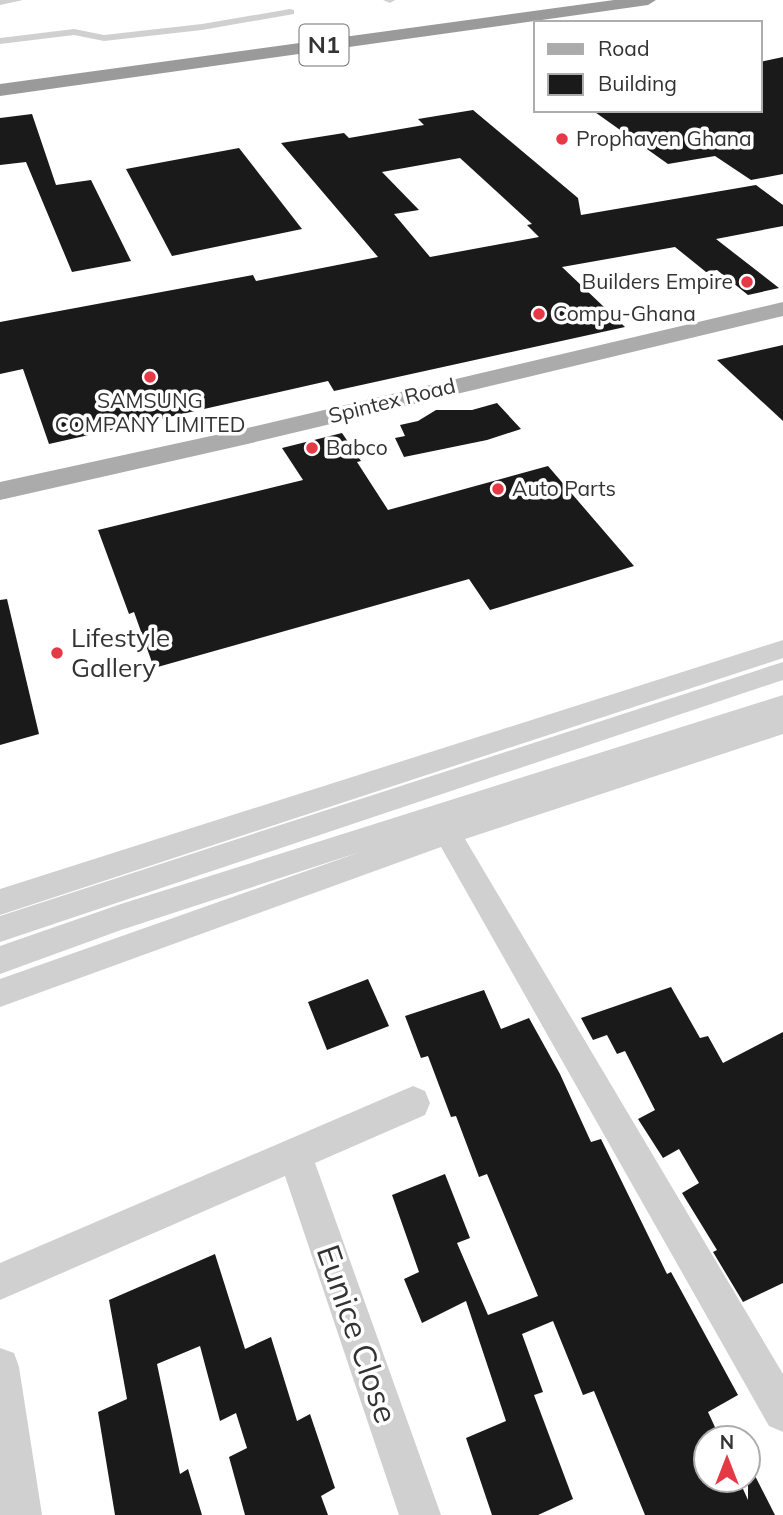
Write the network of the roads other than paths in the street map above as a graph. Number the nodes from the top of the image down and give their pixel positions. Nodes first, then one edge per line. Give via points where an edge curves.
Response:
1 (18, 0) edge
2 (268, 0) edge
3 (568, 0) edge
4 (648, 0) edge
5 (0, 2) edge
6 (0, 41) edge
7 (0, 77) edge
8 (0, 90) edge
9 (783, 309) edge
10 (0, 491) edge
11 (783, 649) edge
12 (783, 671) edge
13 (783, 704) edge
14 (783, 724) edge
15 (447, 833) junction
16 (0, 902) edge
17 (0, 929) edge
18 (0, 960) edge
19 (0, 993) edge
20 (413, 1102) dead end
21 (294, 1153) junction
22 (0, 1282) edge
23 (0, 1367) edge
24 (783, 1412) edge
25 (21, 1515) edge
26 (420, 1515) edge

1 - 5 street
2 - 6 street via 290,12 104,38 74,32
3 - 7 highway, N1
4 - 8 highway, N1
9 - 10 main road, Spintex Road
11 - 16 street
12 - 17 street
13 - 18 street
14 - 15 street
15 - 19 street
15 - 24 street
20 - 21 street
21 - 22 street
21 - 26 street, Eunice Close
23 - 25 street

